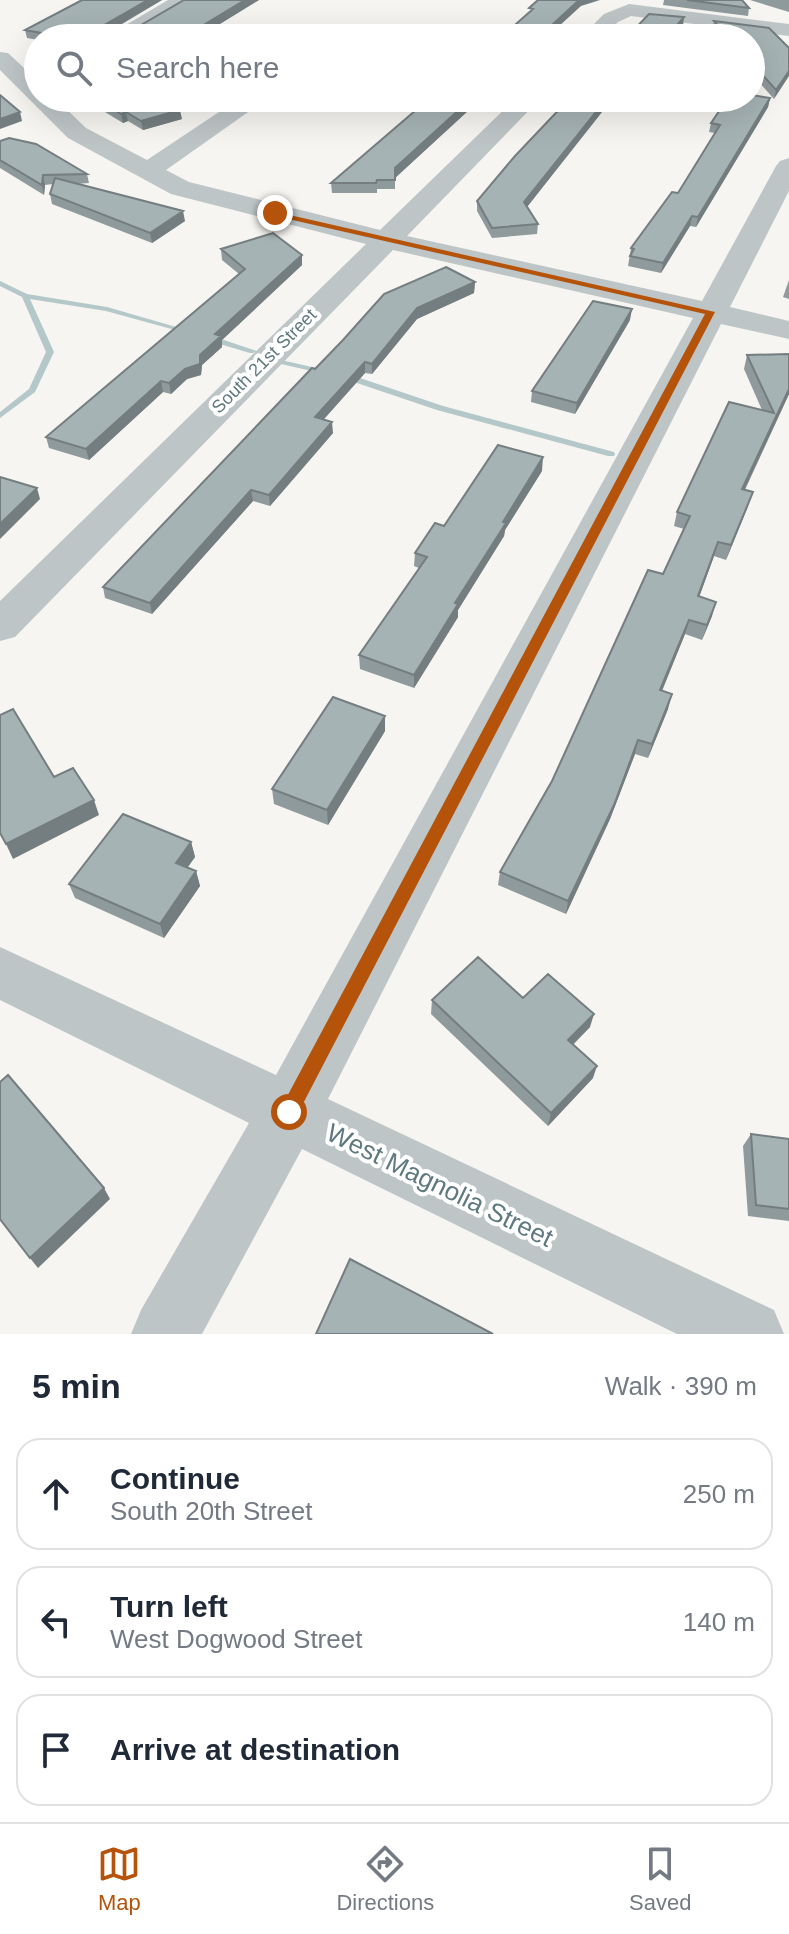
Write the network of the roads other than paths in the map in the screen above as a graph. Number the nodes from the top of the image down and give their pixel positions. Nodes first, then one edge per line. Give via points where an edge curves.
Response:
1 (183, 0) edge
2 (139, 24) edge
3 (605, 24) edge
4 (741, 24) edge
5 (765, 27) edge
6 (789, 30) edge
7 (0, 58) edge
8 (24, 78) edge
9 (24, 90) edge
10 (0, 95) edge
11 (58, 112) edge
12 (235, 112) edge
13 (515, 112) edge
14 (789, 166) edge
15 (146, 172) junction
16 (385, 240) junction
17 (710, 312) junction
18 (789, 330) edge
19 (0, 626) edge
20 (0, 972) edge
21 (289, 1112) junction
22 (165, 1334) edge
23 (750, 1334) edge

1 - 2 street
3 - 4 street via 629,10
5 - 6 street
7 - 8 street
9 - 10 street
11 - 15 street via 77,133
12 - 15 street
13 - 16 street, South 21st Street
14 - 17 street
15 - 16 street via 180,188
16 - 17 street
16 - 19 street, South 21st Street
17 - 18 street
17 - 21 street
20 - 21 street, West Magnolia Street
21 - 22 street
21 - 23 street, West Magnolia Street

